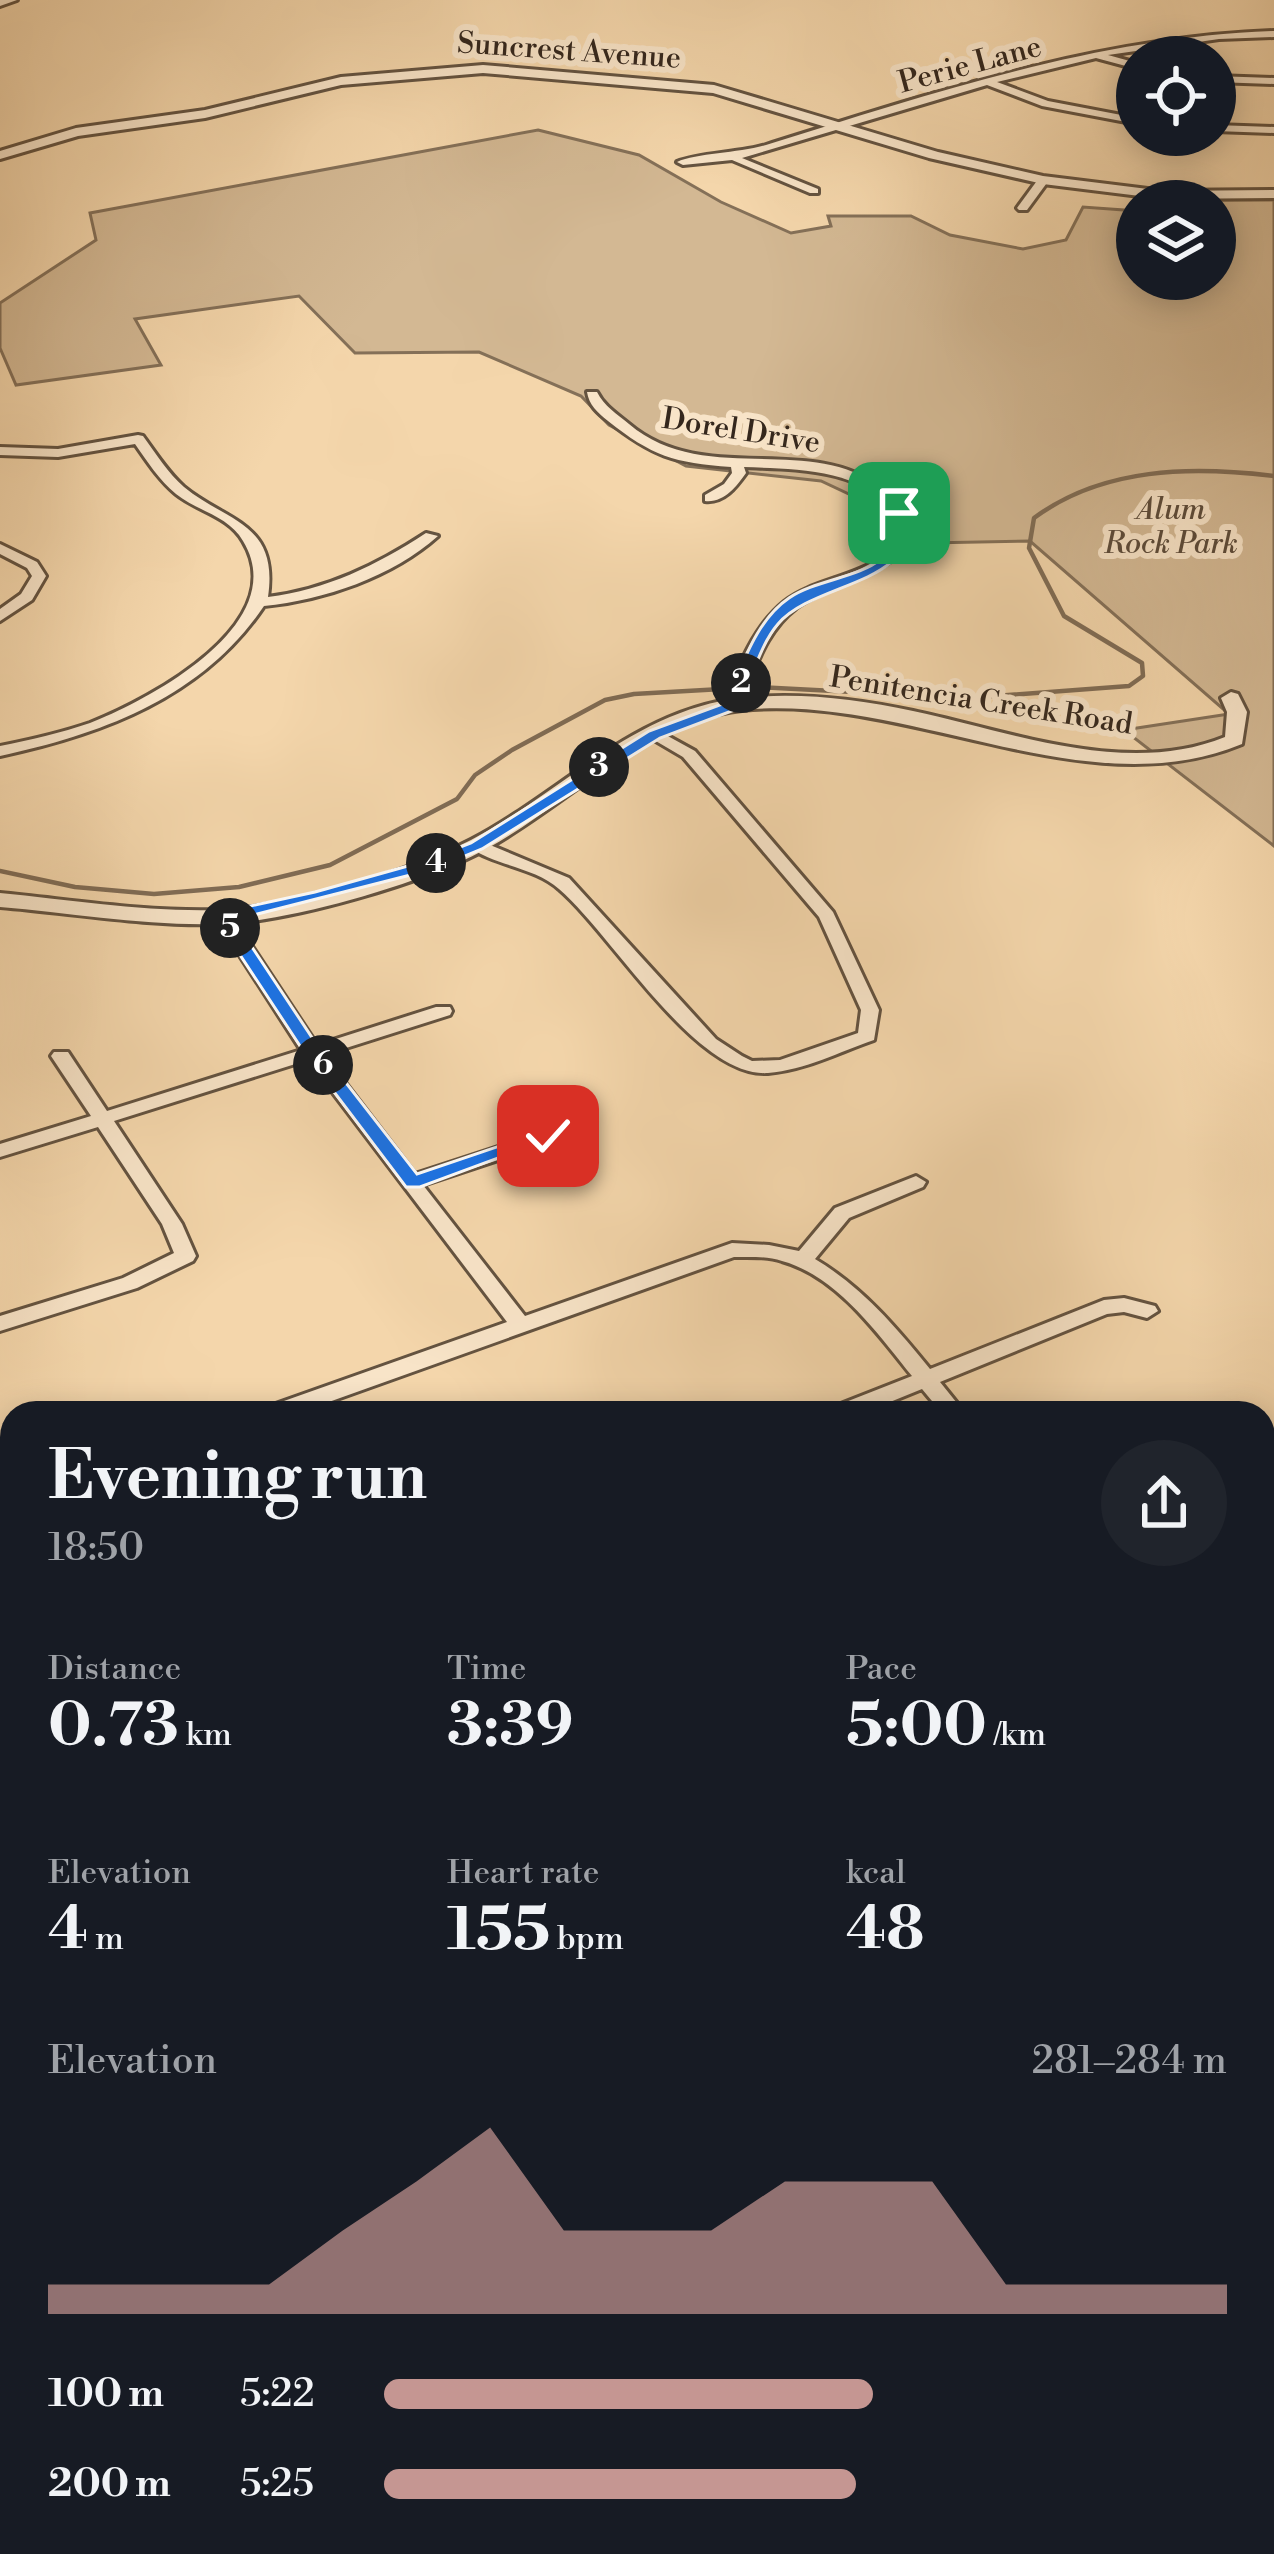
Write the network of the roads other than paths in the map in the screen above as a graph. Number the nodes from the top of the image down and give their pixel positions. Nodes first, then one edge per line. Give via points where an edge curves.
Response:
1 (12, 0) edge
2 (0, 3) edge
3 (1274, 34) edge
4 (1100, 55) junction
5 (1116, 60) edge
6 (1236, 79) edge
7 (1274, 80) edge
8 (991, 84) junction
9 (1116, 117) edge
10 (838, 125) junction
11 (1236, 129) edge
12 (1274, 130) edge
13 (0, 155) edge
14 (737, 160) junction
15 (682, 162) dead end
16 (1043, 180) junction
17 (814, 191) dead end
18 (1274, 194) edge
19 (1023, 208) dead end
20 (592, 395) dead end
21 (0, 451) edge
22 (736, 461) junction
23 (710, 498) dead end
24 (431, 536) dead end
25 (0, 548) edge
26 (259, 602) junction
27 (0, 616) edge
28 (1231, 698) dead end
29 (734, 699) junction
30 (655, 734) junction
31 (0, 751) edge
32 (477, 846) junction
33 (0, 900) edge
34 (224, 917) junction
35 (443, 1011) dead end
36 (312, 1051) junction
37 (62, 1056) dead end
38 (101, 1119) junction
39 (548, 1136) dead end
40 (0, 1151) edge
41 (413, 1182) junction
42 (916, 1182) dead end
43 (803, 1260) junction
44 (1147, 1311) dead end
45 (0, 1324) edge
46 (520, 1324) junction
47 (926, 1380) junction
48 (308, 1401) edge
49 (873, 1401) edge
50 (944, 1401) edge

1 - 2 street
3 - 4 street, Perie Lane via 1161,40
4 - 5 street
4 - 8 street, Perie Lane
6 - 7 street
8 - 9 street
8 - 10 street, Perie Lane
10 - 13 street, Suncrest Avenue via 685,84 442,70 341,81 224,111 76,132
10 - 14 street, Perie Lane
10 - 16 street, Suncrest Avenue
11 - 12 street
14 - 15 street, Perie Lane
14 - 17 street
16 - 18 street, Suncrest Avenue via 1164,195
16 - 19 street
20 - 22 street, Dorel Drive via 645,444
21 - 26 street via 58,453 138,440 177,487 249,537 259,561
22 - 23 street via 739,473
22 - 29 street, Dorel Drive via 815,470 874,488 899,513 904,532 898,552 881,566 795,600 768,625
24 - 26 street via 353,581
25 - 27 street via 39,576 27,597
26 - 31 street via 185,678 145,704
28 - 29 street, Penitencia Creek Road via 1236,726 1228,745 1193,757 1120,758 873,709
29 - 30 street, Penitencia Creek Road
30 - 32 street, Penitencia Creek Road
30 - 32 street via 689,754 827,916 870,1010 867,1036 779,1064 736,1061 709,1043 563,882
32 - 34 street, Penitencia Creek Road
33 - 34 street, Penitencia Creek Road
34 - 36 street
35 - 36 street
36 - 38 street
36 - 41 street
37 - 38 street
38 - 40 street
38 - 45 street via 186,1256 130,1283
39 - 41 street
41 - 46 street
42 - 43 street via 842,1213
43 - 46 street via 770,1250 716,1252
43 - 47 street via 848,1291
44 - 47 street via 1104,1307
46 - 48 street
47 - 49 street
47 - 50 street

